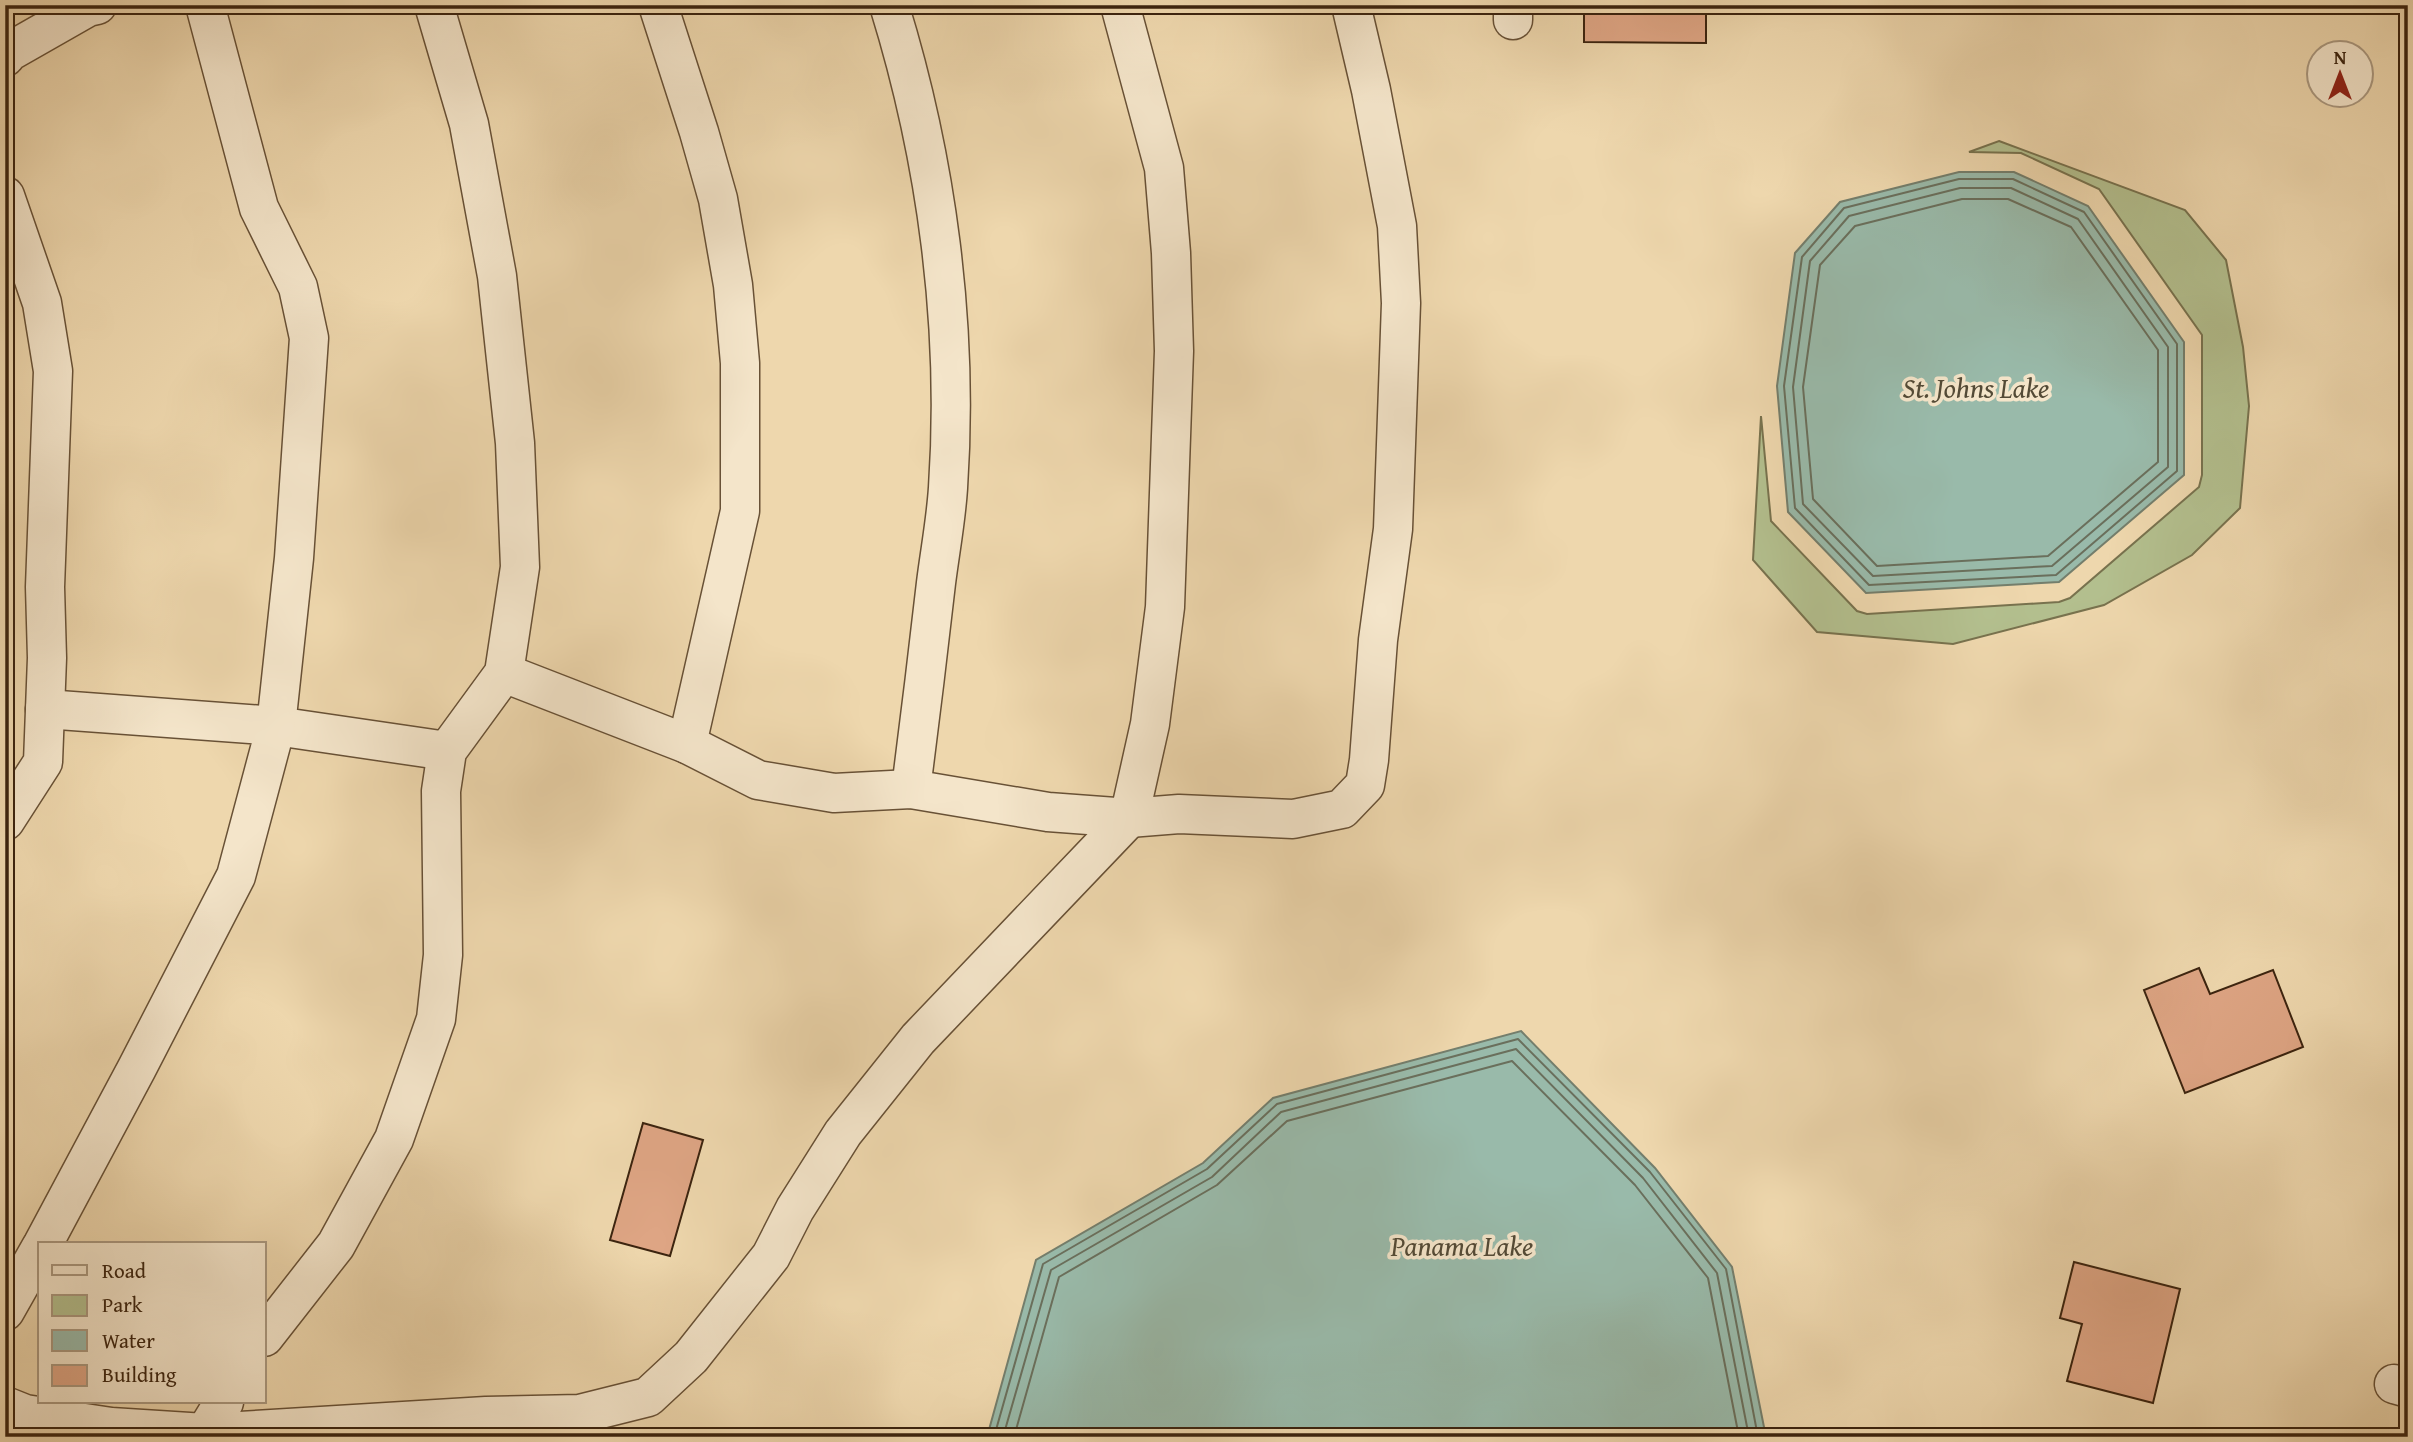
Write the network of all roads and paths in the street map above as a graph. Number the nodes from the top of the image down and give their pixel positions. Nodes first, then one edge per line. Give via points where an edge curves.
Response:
1 (97, 5) edge
2 (205, 5) edge
3 (434, 5) edge
4 (658, 5) edge
5 (889, 5) edge
6 (1120, 5) edge
7 (1351, 5) edge
8 (5, 57) edge
9 (5, 196) edge
10 (504, 673) junction
11 (45, 709) junction
12 (276, 726) junction
13 (687, 744) junction
14 (447, 751) junction
15 (911, 789) junction
16 (1129, 818) junction
17 (5, 821) edge
18 (44, 1242) edge
19 (38, 1253) edge
20 (5, 1311) edge
21 (266, 1334) edge
22 (5, 1406) edge
23 (215, 1417) edge

1 - 8 lane
2 - 12 lane via 259,208 298,287 309,338 295,544
3 - 10 lane via 468,124 497,276 513,429 520,567
4 - 13 lane via 718,199 740,363 740,511
5 - 15 lane via 908,64 932,173 944,271 950,392 948,489
6 - 16 lane via 1164,168 1174,351 1165,607 1150,724
7 - 16 lane via 1397,226 1401,303 1393,529 1365,785 1342,809 1293,819 1179,814
9 - 11 lane via 42,303 53,371
10 - 13 lane
10 - 14 lane
11 - 12 lane
11 - 17 lane via 43,762
12 - 14 lane
12 - 18 lane via 236,876
13 - 15 lane via 758,780 834,793
14 - 21 lane via 441,791 443,955 436,1019 394,1139 336,1245
15 - 16 lane via 1048,812
16 - 23 lane via 918,1039 843,1133 771,1256 691,1357 648,1397 580,1413
19 - 20 lane
22 - 23 lane via 25,1414 111,1427

